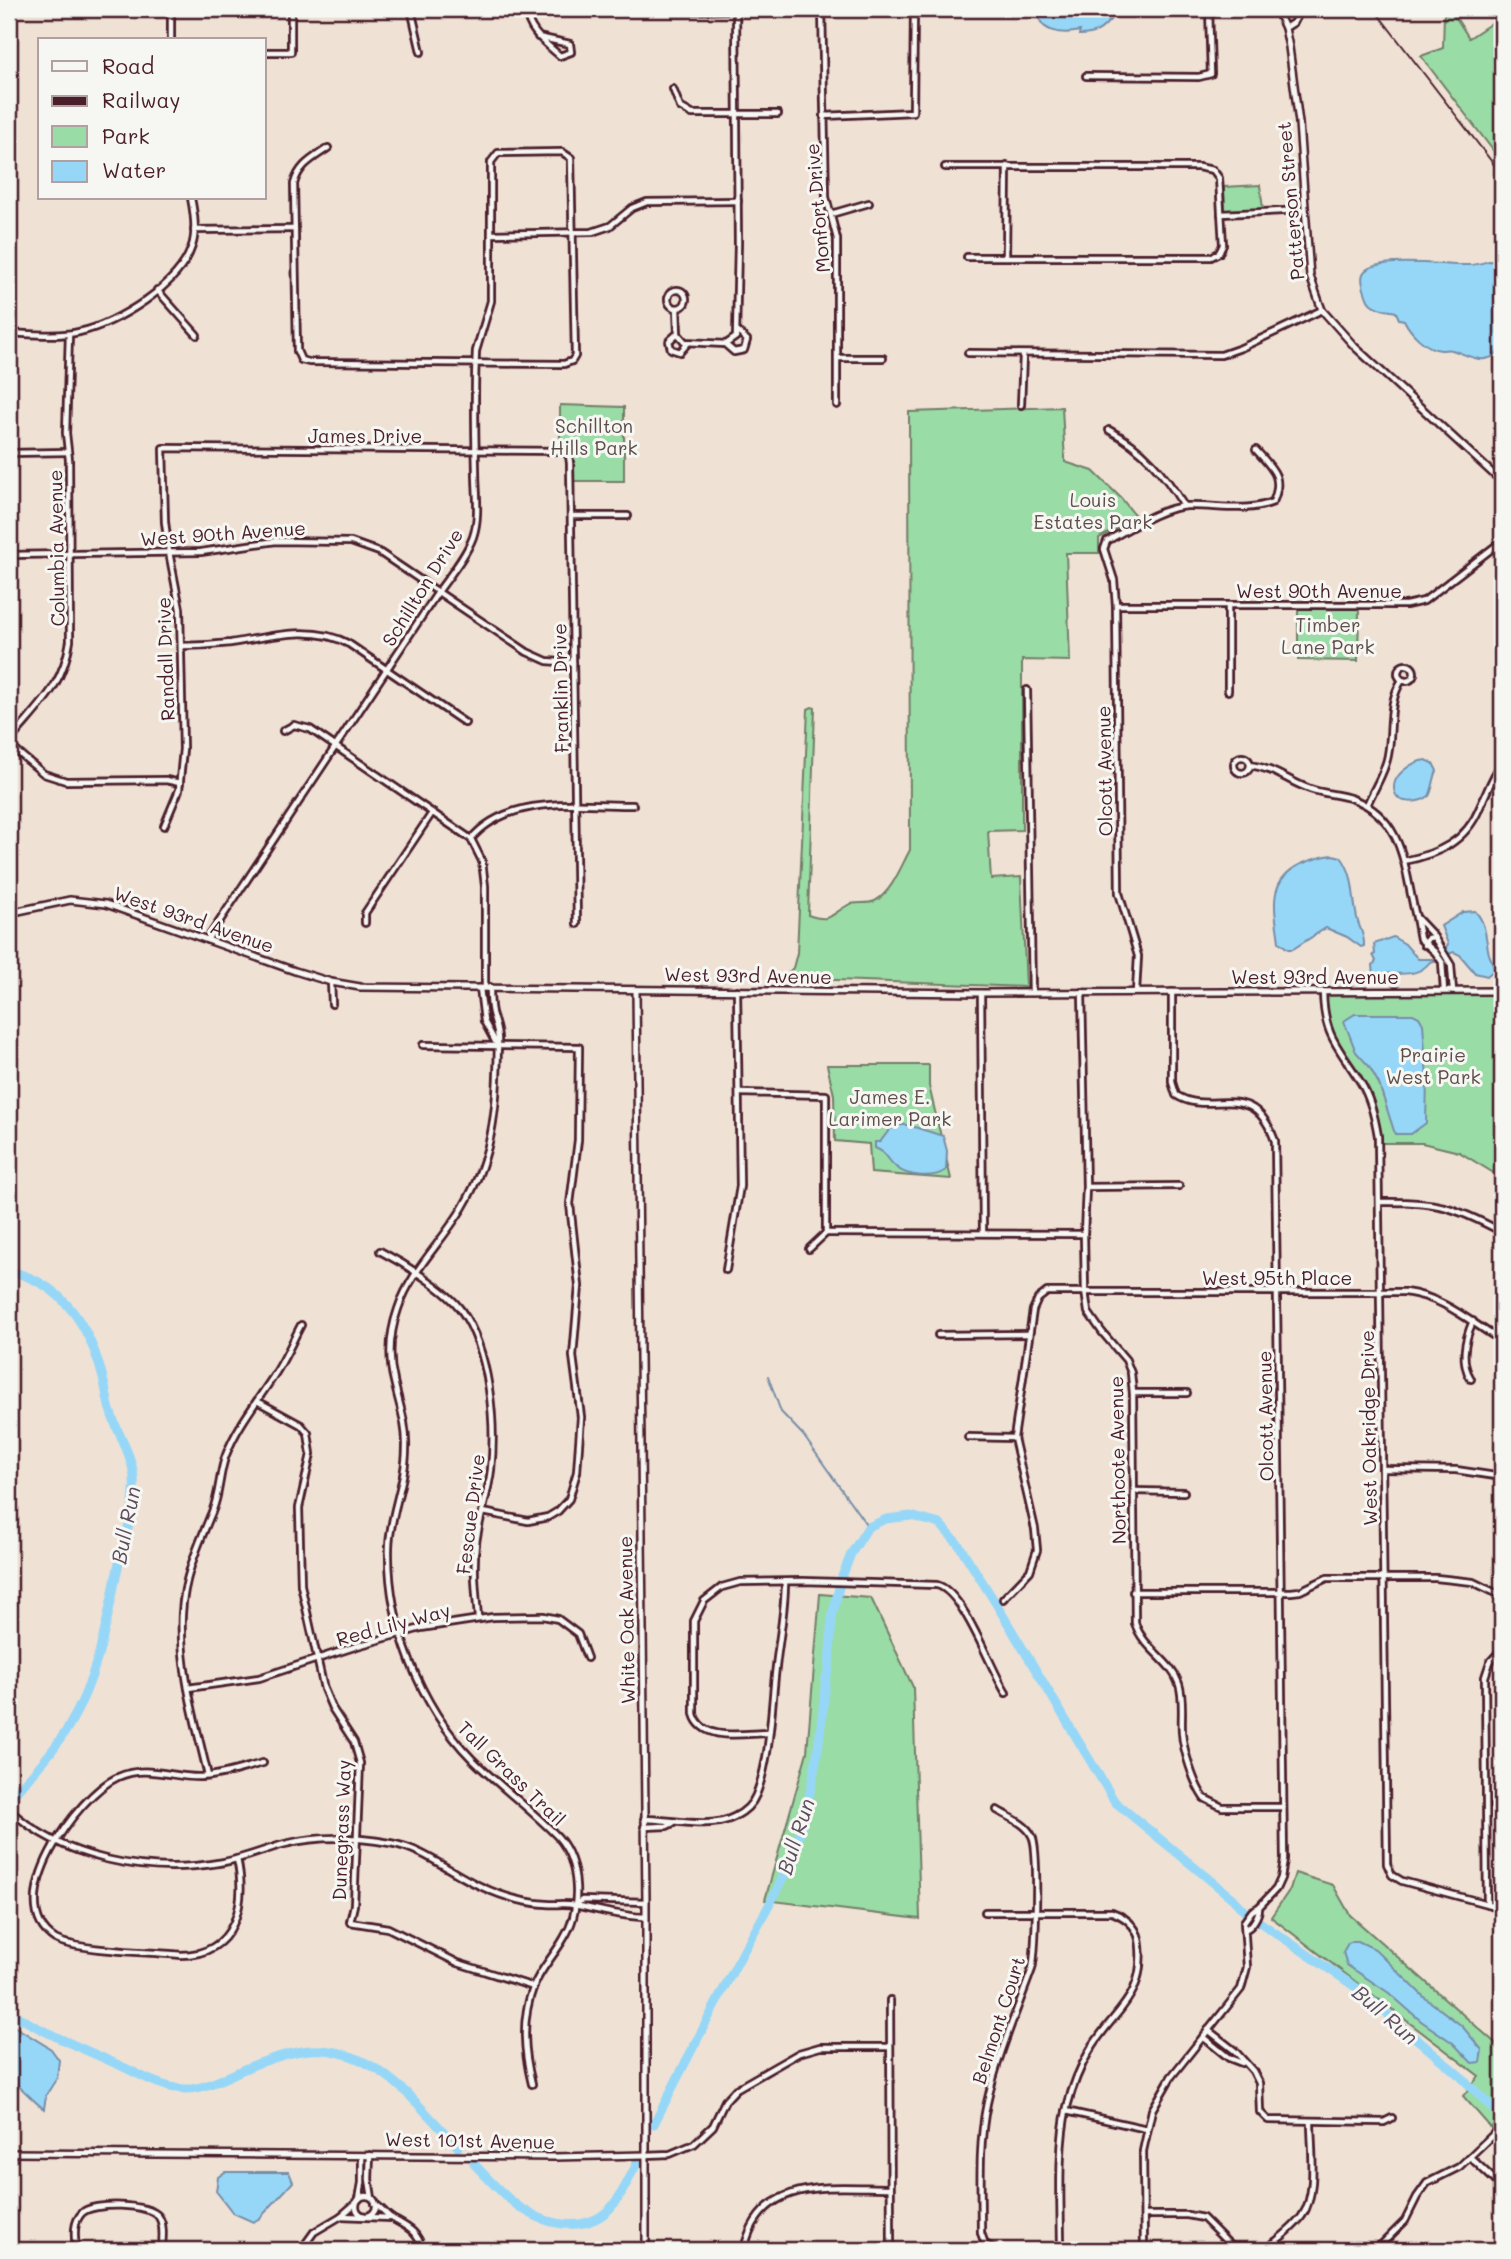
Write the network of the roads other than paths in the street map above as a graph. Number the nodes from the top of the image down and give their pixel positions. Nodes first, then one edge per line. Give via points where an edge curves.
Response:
1 (171, 9) edge
2 (290, 9) edge
3 (411, 9) edge
4 (526, 9) edge
5 (736, 9) edge
6 (822, 9) edge
7 (914, 9) edge
8 (1209, 9) edge
9 (1276, 9) edge
10 (1302, 9) edge
11 (674, 11) dead end
12 (1285, 28) junction
13 (538, 37) junction
14 (171, 38) edge
15 (266, 52) edge
16 (421, 52) dead end
17 (1086, 76) dead end
18 (673, 89) dead end
19 (737, 114) junction
20 (778, 114) dead end
21 (824, 116) junction
22 (328, 148) dead end
23 (1007, 166) junction
24 (945, 167) dead end
25 (191, 200) edge
26 (738, 201) junction
27 (869, 203) dead end
28 (1306, 210) junction
29 (1221, 214) junction
30 (831, 215) junction
31 (295, 229) junction
32 (194, 230) junction
33 (573, 233) junction
34 (491, 234) junction
35 (967, 257) dead end
36 (1006, 257) junction
37 (157, 290) junction
38 (677, 308) junction
39 (1322, 310) junction
40 (738, 332) junction
41 (9, 333) edge
42 (678, 333) junction
43 (69, 334) junction
44 (197, 335) dead end
45 (688, 343) junction
46 (726, 344) junction
47 (968, 353) dead end
48 (1023, 355) junction
49 (837, 358) junction
50 (883, 358) dead end
51 (476, 363) junction
52 (837, 405) dead end
53 (1021, 405) dead end
54 (1109, 430) dead end
55 (163, 447) joint
56 (476, 450) junction
57 (1256, 450) dead end
58 (68, 452) junction
59 (9, 453) edge
60 (566, 453) joint
61 (1502, 482) edge
62 (1184, 506) junction
63 (571, 516) junction
64 (628, 516) dead end
65 (1502, 541) edge
66 (169, 552) junction
67 (70, 554) junction
68 (9, 555) edge
69 (438, 592) junction
70 (1116, 605) junction
71 (1228, 605) junction
72 (181, 646) junction
73 (573, 663) junction
74 (386, 669) junction
75 (1402, 680) dead end
76 (1027, 690) dead end
77 (1228, 691) dead end
78 (466, 723) dead end
79 (283, 731) dead end
80 (9, 743) edge
81 (334, 747) junction
82 (1502, 763) edge
83 (1250, 765) dead end
84 (180, 783) junction
85 (633, 805) dead end
86 (1367, 805) junction
87 (577, 806) junction
88 (432, 813) junction
89 (164, 826) dead end
90 (471, 839) junction
91 (1404, 861) junction
92 (9, 913) edge
93 (1416, 917) junction
94 (365, 923) dead end
95 (578, 924) dead end
96 (1434, 937) junction
97 (207, 940) junction
98 (1424, 945) junction
99 (1441, 956) junction
100 (331, 982) junction
101 (485, 987) junction
102 (636, 990) junction
103 (737, 990) junction
104 (1444, 991) junction
105 (1453, 991) junction
106 (1502, 991) edge
107 (1082, 992) junction
108 (1136, 992) junction
109 (1171, 992) junction
110 (1323, 992) junction
111 (981, 993) junction
112 (1032, 993) junction
113 (332, 1004) dead end
114 (424, 1045) dead end
115 (497, 1046) junction
116 (740, 1093) junction
117 (1179, 1186) dead end
118 (1086, 1187) junction
119 (1380, 1202) junction
120 (983, 1232) junction
121 (1502, 1232) edge
122 (826, 1233) junction
123 (1084, 1234) junction
124 (809, 1249) dead end
125 (380, 1251) dead end
126 (726, 1270) dead end
127 (416, 1273) junction
128 (1085, 1291) junction
129 (1277, 1291) junction
130 (1381, 1291) junction
131 (1473, 1321) junction
132 (301, 1325) dead end
133 (1029, 1334) junction
134 (938, 1335) dead end
135 (1502, 1342) edge
136 (1471, 1380) dead end
137 (1133, 1393) junction
138 (1187, 1393) dead end
139 (257, 1401) junction
140 (968, 1437) dead end
141 (1014, 1438) junction
142 (1382, 1469) junction
143 (1502, 1477) edge
144 (1134, 1491) junction
145 (1184, 1492) dead end
146 (483, 1512) junction
147 (1384, 1578) junction
148 (785, 1582) junction
149 (1133, 1592) junction
150 (1281, 1592) junction
151 (1502, 1596) edge
152 (1003, 1599) dead end
153 (478, 1618) junction
154 (402, 1633) junction
155 (1502, 1649) edge
156 (587, 1658) dead end
157 (317, 1660) junction
158 (188, 1688) junction
159 (1006, 1693) dead end
160 (768, 1733) junction
161 (263, 1763) dead end
162 (208, 1776) junction
163 (1283, 1807) junction
164 (9, 1809) edge
165 (997, 1810) dead end
166 (644, 1819) junction
167 (674, 1822) junction
168 (644, 1827) junction
169 (357, 1839) junction
170 (53, 1841) junction
171 (237, 1859) junction
172 (646, 1902) junction
173 (1487, 1904) junction
174 (574, 1905) junction
175 (1502, 1908) edge
176 (1035, 1911) junction
177 (985, 1912) dead end
178 (646, 1917) junction
179 (534, 1987) junction
180 (890, 2000) dead end
181 (1208, 2030) junction
182 (1203, 2037) junction
183 (889, 2047) junction
184 (1245, 2065) junction
185 (532, 2084) dead end
186 (1066, 2111) junction
187 (1392, 2118) dead end
188 (1311, 2122) junction
189 (1502, 2126) edge
190 (1147, 2129) junction
191 (9, 2153) edge
192 (366, 2155) junction
193 (646, 2155) junction
194 (1470, 2157) junction
195 (1502, 2187) edge
196 (890, 2188) junction
197 (358, 2201) junction
198 (374, 2202) junction
199 (1143, 2215) junction
200 (341, 2216) junction
201 (366, 2217) junction
202 (391, 2218) junction
203 (76, 2250) edge
204 (162, 2250) edge
205 (301, 2250) edge
206 (423, 2250) edge
207 (646, 2250) edge
208 (744, 2250) edge
209 (891, 2250) edge
210 (996, 2250) edge
211 (1061, 2250) edge
212 (1144, 2250) edge
213 (1235, 2250) edge
214 (1265, 2250) edge
215 (1376, 2250) edge
216 (1450, 2250) edge
217 (1458, 2250) edge

1 - 14 street
2 - 15 street via 291,52
3 - 16 street
4 - 13 street via 530,28
5 - 11 street
5 - 19 street
6 - 21 street, Monfort Drive
7 - 21 street via 913,112
8 - 17 street via 1211,74
9 - 12 street, Patterson Street
10 - 12 street
12 - 28 street, Patterson Street
13 - 13 street via 560,55 571,52 570,44
18 - 19 street via 687,113
19 - 20 street
19 - 26 street
21 - 30 street, Monfort Drive via 826,197
22 - 31 street via 297,175
23 - 24 street
23 - 29 street via 1208,167 1219,178
23 - 36 street
25 - 32 street
26 - 33 street via 647,202 603,229
26 - 40 street
27 - 30 street
28 - 29 street
28 - 39 street, Patterson Street via 1310,276
29 - 36 street via 1222,248 1206,257
30 - 49 street, Monfort Drive via 837,239
31 - 32 street
31 - 51 street via 297,351 301,359
32 - 37 street via 193,245 182,267
33 - 34 street
33 - 34 street, Schillton Drive via 572,163 569,155 550,152 494,156
33 - 51 street via 572,361
34 - 51 street, Schillton Drive via 491,301
35 - 36 street
37 - 43 street via 117,318
37 - 44 street
38 - 38 street via 685,305 686,298 677,290 668,300
38 - 42 street
39 - 48 street via 1221,355
39 - 61 street, Patterson Street via 1355,347
40 - 46 street
40 - 46 street via 747,340 744,350 734,352
41 - 43 street
42 - 45 street
42 - 45 street via 669,341 672,351 682,351
43 - 58 street, Columbia Avenue
45 - 46 street
47 - 48 street
48 - 53 street
49 - 50 street
49 - 52 street, Monfort Drive
51 - 56 street, Schillton Drive
54 - 62 street via 1145,453
55 - 56 street, James Drive
55 - 66 street, Randall Drive
56 - 60 street, James Drive
56 - 69 street, Schillton Drive via 474,536
57 - 62 street via 1278,480 1273,502 1259,508
58 - 59 street
58 - 67 street, Columbia Avenue
60 - 63 street, Franklin Drive
62 - 70 street, Olcott Avenue via 1153,516 1107,541 1104,549
63 - 64 street
63 - 73 street, Franklin Drive
65 - 71 street, West 90th Avenue via 1424,601 1406,606
66 - 67 street, West 90th Avenue
66 - 69 street, West 90th Avenue via 211,551 271,541 351,542 379,552
66 - 72 street, Randall Drive via 180,604
67 - 68 street, West 90th Avenue
67 - 80 street, Columbia Avenue via 71,632 64,669 47,699
69 - 73 street, West 90th Avenue via 532,654 552,662
69 - 74 street, Schillton Drive
70 - 71 street, West 90th Avenue
70 - 108 street, Olcott Avenue via 1119,892 1138,956
71 - 77 street
72 - 74 street via 271,635 318,635 345,642
72 - 84 street, Randall Drive
73 - 87 street, Franklin Drive
74 - 78 street
74 - 81 street, Schillton Drive
75 - 86 street via 1391,709 1388,755
76 - 112 street
79 - 81 street via 294,724 310,729
80 - 84 street via 44,774 66,781
81 - 88 street
81 - 97 street, Schillton Drive
82 - 91 street via 1466,832 1433,854
83 - 86 street via 1277,772 1314,791
84 - 89 street, Randall Drive
85 - 87 street
86 - 91 street via 1394,832
87 - 90 street via 520,809 493,820
87 - 95 street, Franklin Drive
88 - 90 street
88 - 94 street via 365,913
90 - 101 street via 482,861 485,886
91 - 93 street
92 - 97 street, West 93rd Avenue via 57,902 106,904
93 - 96 street
93 - 98 street
96 - 98 street
96 - 99 street
97 - 100 street, West 93rd Avenue
98 - 99 street
99 - 104 street
99 - 105 street via 1452,971
100 - 101 street, West 93rd Avenue via 360,987
100 - 113 street
101 - 102 street, West 93rd Avenue
101 - 115 street, Tall Grass Trail
101 - 115 street, Tall Grass Trail via 484,1021
102 - 103 street, West 93rd Avenue
102 - 166 street, White Oak Avenue
103 - 111 street, West 93rd Avenue
103 - 116 street
104 - 105 street, West 93rd Avenue
104 - 110 street, West 93rd Avenue
105 - 106 street, West 93rd Avenue
107 - 108 street, West 93rd Avenue
107 - 112 street, West 93rd Avenue
107 - 118 street, Northcote Avenue
108 - 109 street, West 93rd Avenue
109 - 110 street, West 93rd Avenue
109 - 129 street, Olcott Avenue via 1176,1095 1183,1100 1239,1103 1258,1113 1272,1130 1277,1154
110 - 119 street, West Oakridge Drive via 1329,1034 1363,1085 1376,1122
111 - 112 street, West 93rd Avenue
111 - 120 street
114 - 115 street
115 - 127 street, Tall Grass Trail via 495,1117 482,1168 463,1208
115 - 146 street via 579,1047 578,1140 570,1205 578,1266 573,1356 581,1437 572,1493 558,1511 533,1521
116 - 122 street via 826,1095
116 - 126 street via 740,1186
117 - 118 street
118 - 123 street, Northcote Avenue
119 - 121 street via 1448,1206
119 - 130 street, West Oakridge Drive
120 - 122 street
120 - 123 street
122 - 124 street
123 - 128 street, Northcote Avenue
125 - 127 street, Fescue Drive
127 - 146 street, Fescue Drive via 459,1307 481,1358 492,1422 491,1469
127 - 154 street, Tall Grass Trail via 397,1310 390,1354 406,1438 389,1549
128 - 129 street, West 95th Place
128 - 133 street, West 95th Place via 1051,1291 1040,1296
128 - 137 street, Northcote Avenue via 1088,1311 1126,1360
129 - 130 street, West 95th Place
129 - 150 street, Olcott Avenue
130 - 131 street, West 95th Place via 1426,1296
130 - 142 street, West Oakridge Drive
131 - 135 street, West 95th Place
131 - 136 street via 1465,1346
132 - 139 street
133 - 134 street
133 - 141 street
137 - 138 street
137 - 144 street, Northcote Avenue
139 - 157 street, Dunegrass Way via 308,1433 311,1454 299,1508 299,1545 301,1585
139 - 158 street via 226,1456 213,1510 188,1572 182,1625
140 - 141 street
141 - 152 street via 1037,1550 1030,1571
142 - 143 street via 1457,1470
142 - 147 street, West Oakridge Drive
144 - 145 street
144 - 149 street, Northcote Avenue
146 - 153 street, Fescue Drive via 475,1562
147 - 150 street via 1327,1578 1300,1591
147 - 151 street via 1459,1579
147 - 173 street, West Oakridge Drive via 1387,1861 1392,1875 1402,1881
148 - 159 street via 945,1588 962,1609
148 - 160 street
148 - 160 street via 740,1582 722,1587 702,1605 693,1630 694,1714 699,1725 712,1733
149 - 150 street
149 - 163 street, Northcote Avenue via 1138,1632 1180,1686 1183,1742 1201,1795 1218,1806
150 - 163 street, Olcott Avenue
153 - 154 street, Red Lily Way
153 - 156 street, Red Lily Way via 558,1619 578,1634
154 - 157 street, Red Lily Way
154 - 174 street, Tall Grass Trail via 416,1677 446,1728 472,1759 564,1845 574,1871
155 - 173 street via 1490,1662 1485,1677
157 - 158 street, Red Lily Way via 259,1678
157 - 169 street, Dunegrass Way via 329,1702 359,1757
158 - 162 street
160 - 167 street via 757,1792 746,1808 727,1820
161 - 162 street
162 - 170 street via 142,1770 118,1777 101,1788
163 - 181 street, Olcott Avenue via 1283,1872 1276,1889 1246,1919 1245,1978
164 - 170 street
165 - 176 street, Belmont Court via 1033,1837
166 - 167 street
166 - 168 street, White Oak Avenue
167 - 168 street
168 - 172 street, White Oak Avenue
169 - 171 street via 302,1841
169 - 174 street via 418,1850 479,1886 513,1898
169 - 179 street, Dunegrass Way via 350,1922 388,1928 458,1964
170 - 171 street via 94,1856 146,1865 186,1867
170 - 171 street via 33,1893 36,1916 55,1939 87,1946 181,1955 213,1947 229,1932 237,1914 241,1889
172 - 174 street via 582,1900
172 - 178 street, White Oak Avenue
173 - 175 street
174 - 178 street
174 - 179 street, Tall Grass Trail via 565,1938
176 - 177 street
176 - 186 street via 1112,1912 1128,1921 1140,1942 1138,1983 1088,2053
176 - 210 street, Belmont Court via 1032,1969 986,2105 981,2233 985,2244
178 - 193 street, White Oak Avenue
179 - 185 street, Tall Grass Trail via 525,2030
180 - 183 street
181 - 182 street, Olcott Avenue
181 - 184 street
182 - 184 street
182 - 190 street, Olcott Avenue via 1159,2095
183 - 193 street, West 101st Avenue via 820,2048 799,2053 736,2089 710,2129 694,2144 670,2154
183 - 196 street
184 - 188 street via 1258,2079 1265,2118
186 - 190 street
186 - 211 street
187 - 188 street via 1384,2122
188 - 214 street via 1308,2206
189 - 194 street
190 - 199 street, Olcott Avenue
191 - 192 street, West 101st Avenue
192 - 193 street, West 101st Avenue
192 - 197 street
192 - 198 street
193 - 207 street, White Oak Avenue
194 - 195 street
194 - 215 street via 1427,2183 1405,2221
196 - 208 street via 810,2188 787,2194 760,2215
196 - 209 street
197 - 198 street via 366,2196
197 - 200 street
197 - 201 street via 358,2213
198 - 201 street via 373,2212
198 - 202 street
199 - 212 street, Olcott Avenue
199 - 213 street via 1203,2218
200 - 201 street
200 - 205 street via 314,2232
201 - 202 street
202 - 206 street via 411,2230
203 - 204 street via 75,2226 81,2214 94,2207 148,2208 161,2220
216 - 217 street

